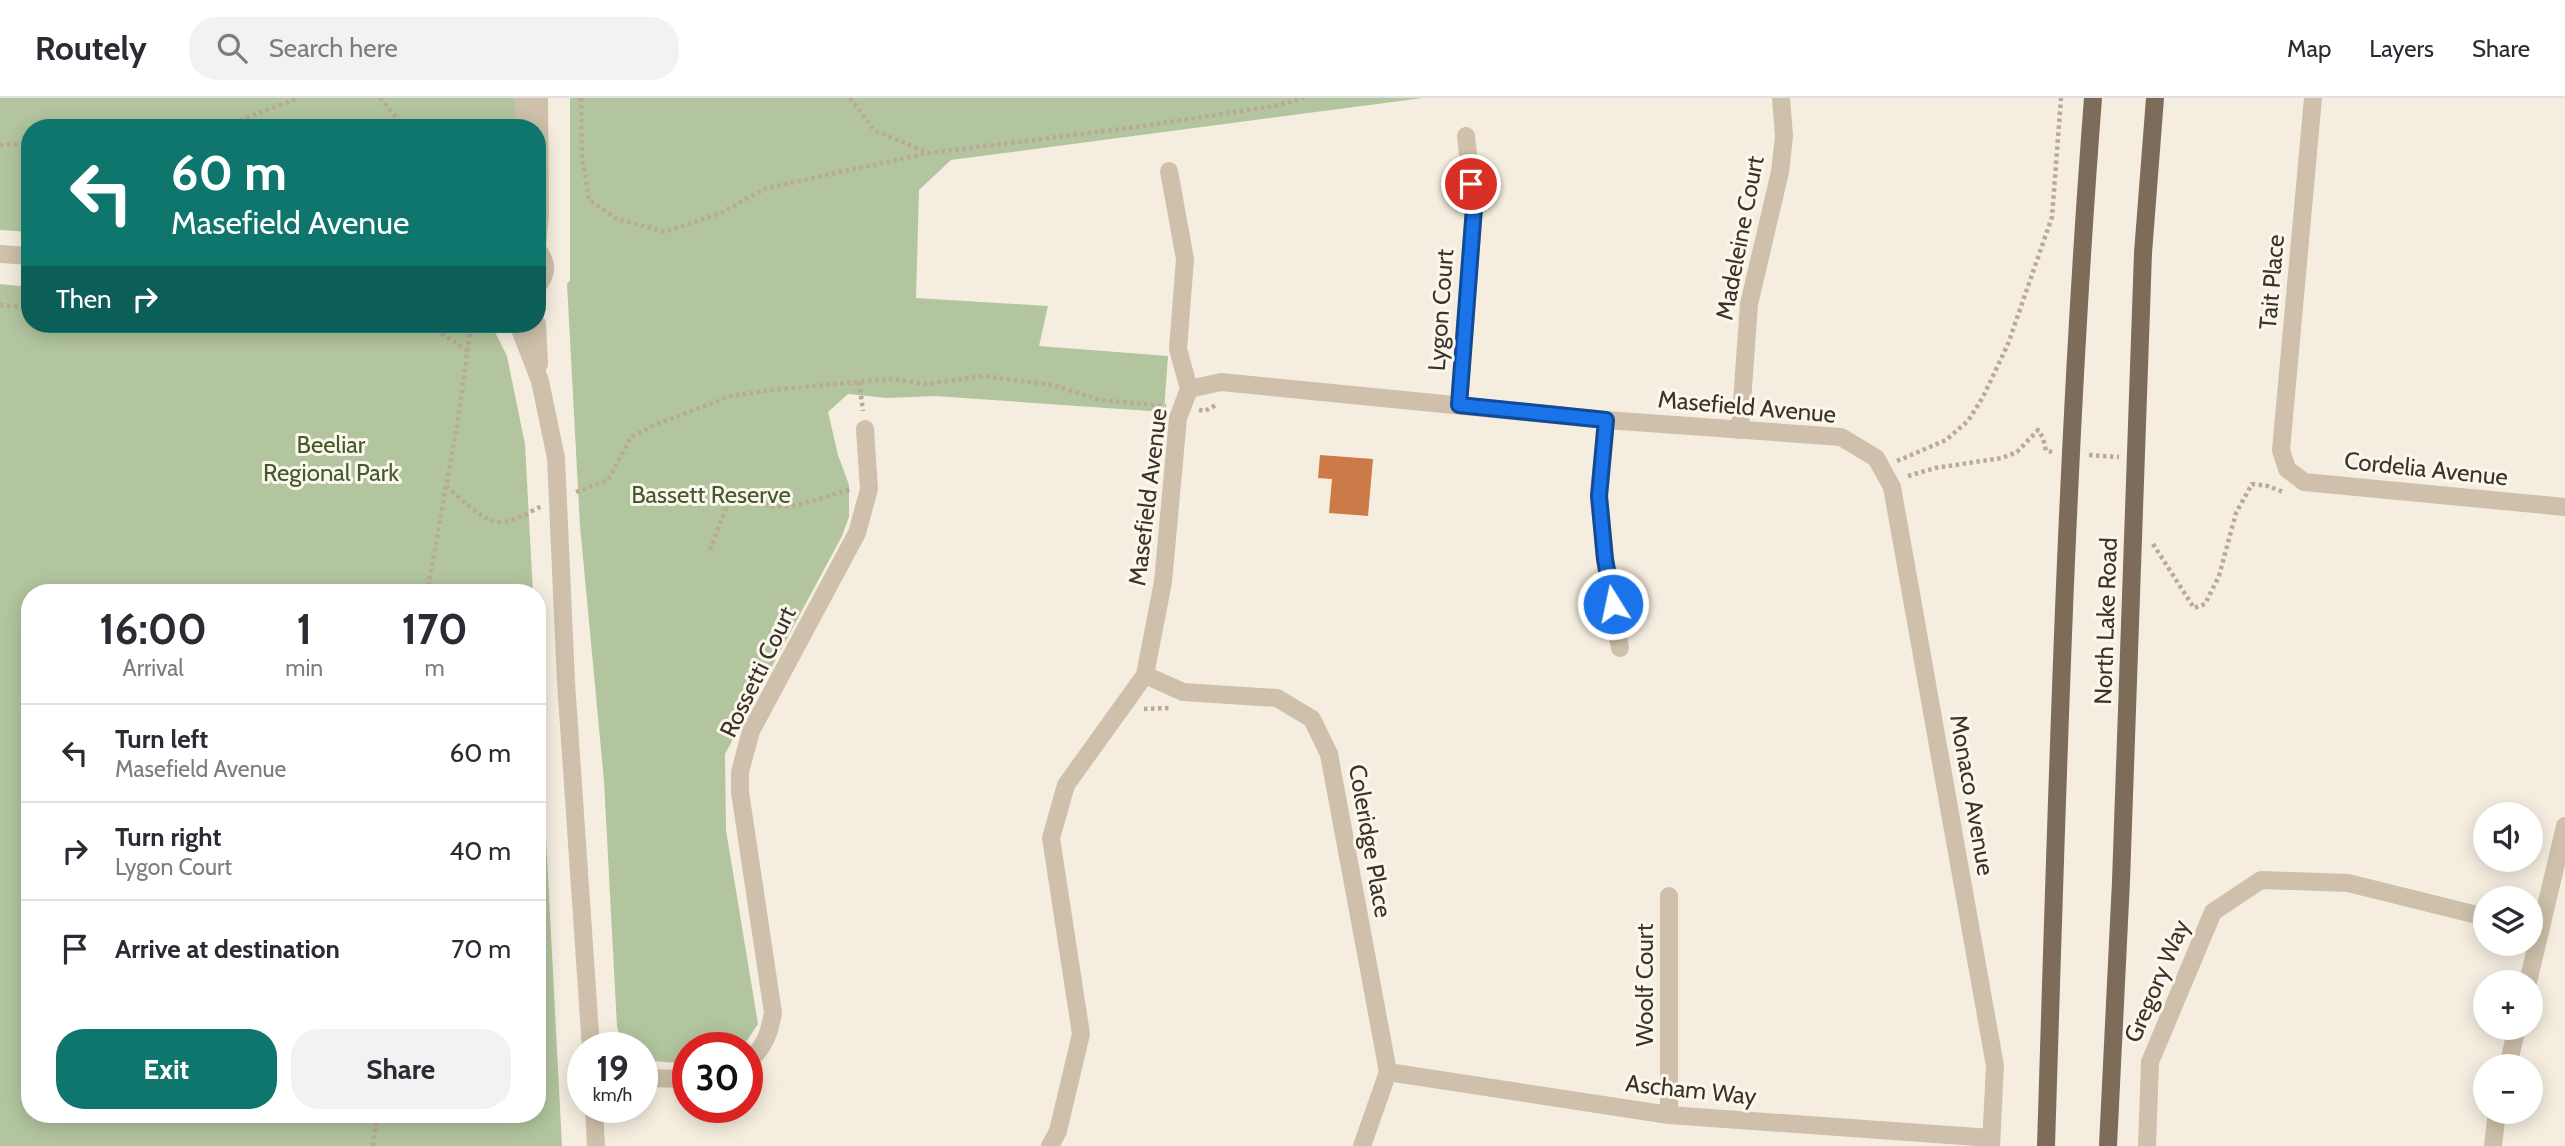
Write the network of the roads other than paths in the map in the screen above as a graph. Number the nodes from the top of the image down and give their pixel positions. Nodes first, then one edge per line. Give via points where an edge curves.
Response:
1 (524, 98) edge
2 (539, 98) edge
3 (1781, 98) edge
4 (2093, 98) edge
5 (2155, 98) edge
6 (2313, 98) edge
7 (524, 119) edge
8 (539, 119) edge
9 (1465, 136) dead end
10 (1169, 171) dead end
11 (0, 254) edge
12 (21, 255) edge
13 (521, 333) edge
14 (537, 333) edge
15 (540, 382) junction
16 (1189, 389) junction
17 (1459, 405) junction
18 (1606, 420) junction
19 (865, 429) road end
20 (1740, 430) junction
21 (1882, 469) joint
22 (2287, 469) joint
23 (2565, 507) edge
24 (1620, 648) dead end
25 (1145, 675) junction
26 (2565, 826) edge
27 (2565, 836) edge
28 (1669, 896) dead end
29 (2543, 907) edge
30 (2473, 914) edge
31 (590, 1032) edge
32 (763, 1046) edge
33 (1388, 1072) junction
34 (1669, 1115) junction
35 (595, 1123) edge
36 (2496, 1124) edge
37 (1991, 1142) edge
38 (596, 1146) edge
39 (1050, 1146) edge
40 (1362, 1146) edge
41 (2046, 1146) edge
42 (2108, 1146) edge
43 (2147, 1146) edge
44 (2493, 1146) edge

1 - 7 street
2 - 8 street
3 - 20 street, Madeleine Court via 1784,136 1780,172 1749,304
4 - 41 main road, North Lake Road via 2081,251
5 - 42 main road, North Lake Road via 2143,253
6 - 22 street, Tait Place via 2281,450
9 - 17 street, Lygon Court via 1474,208
10 - 16 street via 1185,259 1178,349
11 - 12 street
13 - 15 street
14 - 15 street
15 - 31 street via 556,458
16 - 17 street, Masefield Avenue via 1221,382
16 - 25 street, Masefield Avenue via 1178,418 1163,582
17 - 18 street, Masefield Avenue
18 - 20 street, Masefield Avenue
18 - 24 street via 1599,496
19 - 32 street, Rossetti Court via 869,485 858,533 744,752 740,792 773,1013
20 - 21 street, Masefield Avenue via 1841,437
21 - 37 street, Monaco Avenue via 1995,1066
22 - 23 street, Cordelia Avenue via 2304,481
25 - 33 street, Coleridge Place via 1183,692 1277,698 1312,719 1329,754
25 - 39 street, Masefield Avenue via 1066,785 1051,838 1081,1034 1058,1131
26 - 27 street
27 - 29 street
28 - 34 street, Woolf Court
30 - 43 street, Gregory Way via 2348,883 2261,880 2213,912 2150,1062
33 - 34 street, Ascham Way
33 - 40 street, Coleridge Place
34 - 37 street, Ascham Way
35 - 38 street
36 - 44 street

